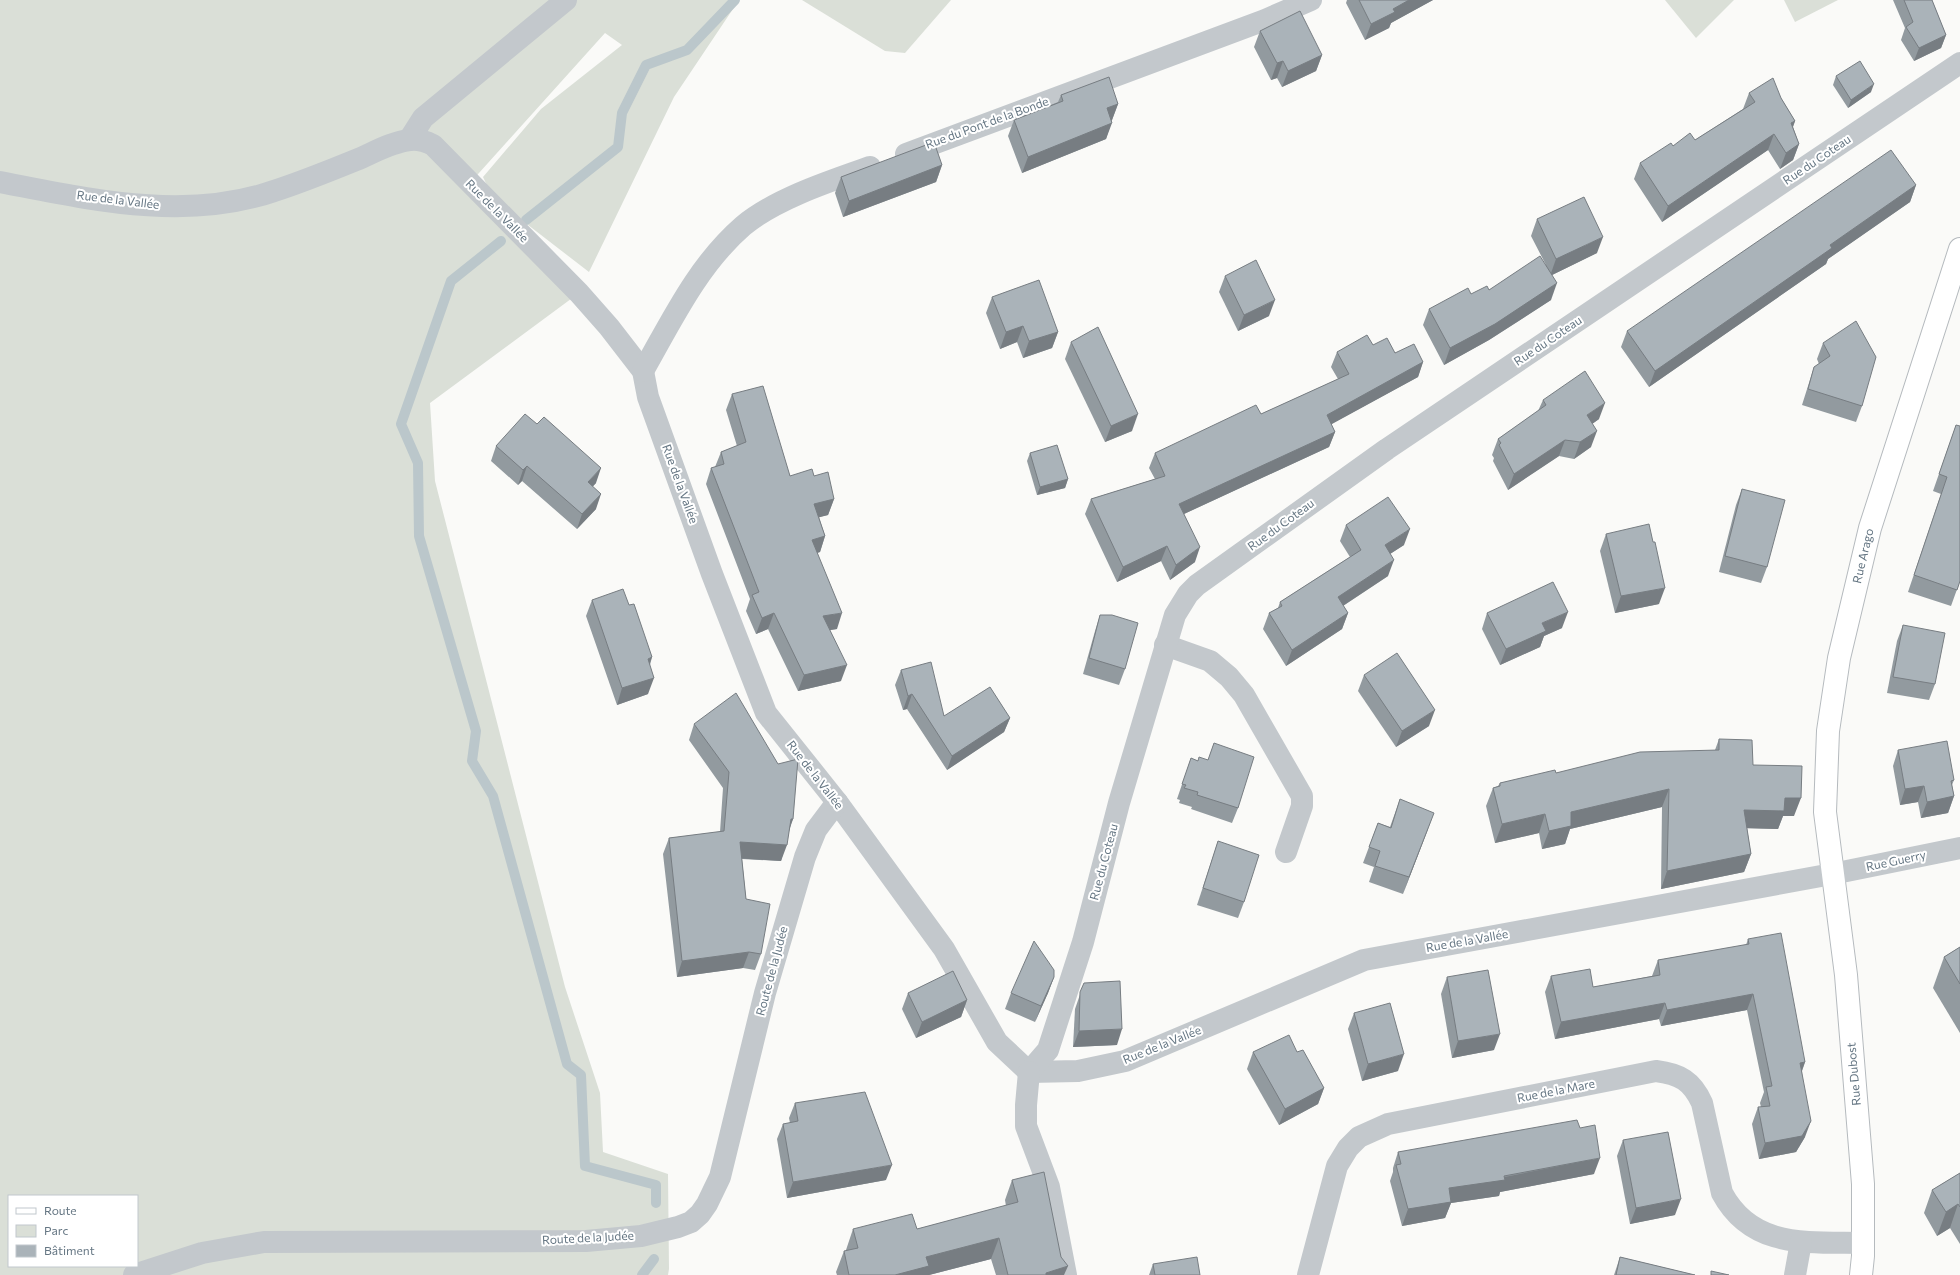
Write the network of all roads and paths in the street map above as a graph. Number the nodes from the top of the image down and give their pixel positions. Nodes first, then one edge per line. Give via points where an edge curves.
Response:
1 (566, 0) edge
2 (1311, 0) edge
3 (1960, 63) edge
4 (409, 140) junction
5 (0, 182) edge
6 (1960, 249) edge
7 (643, 371) junction
8 (1165, 645) junction
9 (837, 802) junction
10 (1960, 848) edge
11 (1286, 852) dead end
12 (1832, 874) junction
13 (1029, 1072) junction
14 (1801, 1242) junction
15 (1863, 1243) junction
16 (134, 1275) edge
17 (1066, 1275) edge
18 (1308, 1275) edge
19 (1795, 1275) edge
20 (1861, 1275) edge

1 - 4 street via 423,118
2 - 7 street, Rue du Pont de la Bonde via 1265,20 819,186 778,204 744,226 721,248 692,285
3 - 8 street, Rue du Coteau via 1387,449 1197,585 1181,604
4 - 5 street, Rue de la Vallée via 273,192 223,204 151,206
4 - 7 street, Rue de la Vallée via 423,140 433,145 609,326
6 - 12 main road, Rue Arago via 1870,528 1839,658 1825,767
7 - 9 street, Rue de la Vallée via 651,404 712,574 766,713
8 - 11 street via 1210,661 1229,677 1244,695 1302,796 1302,806
8 - 13 street, Rue du Coteau via 1119,803 1083,942 1048,1050
9 - 13 street, Rue de la Vallée via 944,949 997,1042
9 - 16 street, Route de la Judée via 816,830 804,857 765,993 720,1177 707,1204 692,1222 641,1236 586,1241 264,1242 202,1253
10 - 12 street, Rue Guerry
12 - 13 street, Rue de la Vallée via 1364,960 1126,1061 1078,1071
12 - 15 main road, Rue Dubost via 1848,998 1863,1184
13 - 17 street via 1026,1126 1048,1187
14 - 15 street, Rue de la Mare
14 - 18 street, Rue de la Mare via 1756,1230 1728,1205 1722,1193 1702,1103 1696,1091 1686,1080 1672,1073 1656,1071 1388,1124 1359,1137 1348,1148 1337,1166
14 - 19 street
15 - 20 main road, Rue Dubost

